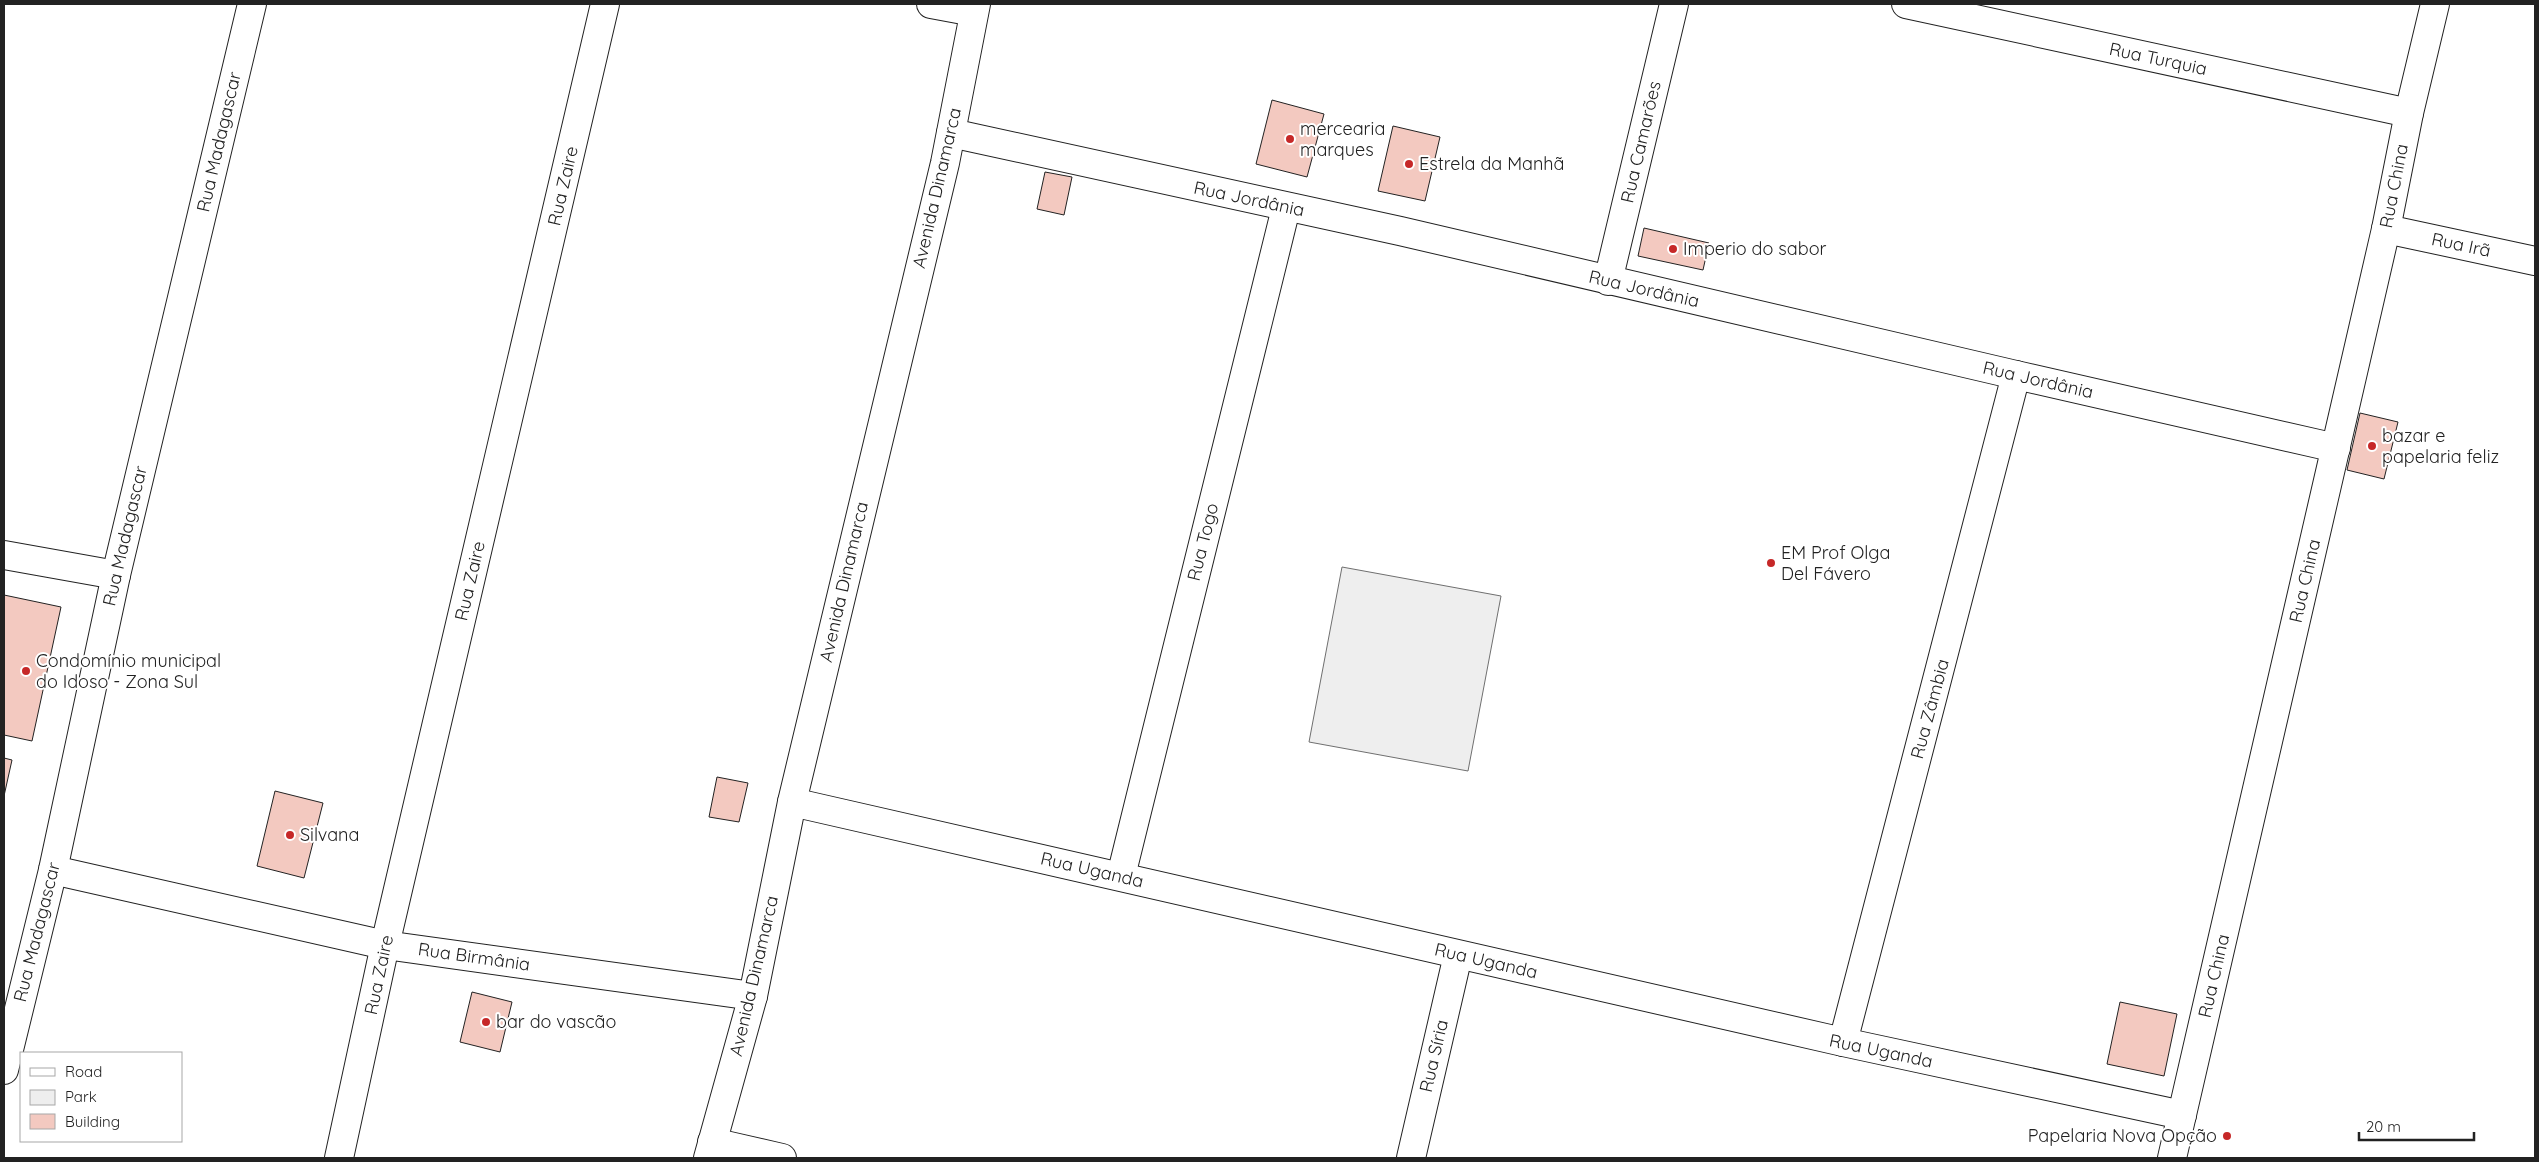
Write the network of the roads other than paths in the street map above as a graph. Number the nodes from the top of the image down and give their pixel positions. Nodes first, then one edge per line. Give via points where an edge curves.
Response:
1 (252, 4) edge
2 (606, 4) edge
3 (931, 4) edge
4 (1674, 4) edge
5 (1906, 4) edge
6 (2434, 4) edge
7 (975, 8) edge
8 (2409, 113) junction
9 (951, 133) junction
10 (1286, 208) junction
11 (2386, 229) junction
12 (2535, 261) edge
13 (1608, 281) junction
14 (2016, 376) junction
15 (2336, 448) junction
16 (4, 555) edge
17 (116, 575) junction
18 (792, 802) junction
19 (53, 870) junction
20 (1120, 876) junction
21 (385, 945) junction
22 (1458, 954) junction
23 (753, 996) junction
24 (1843, 1042) junction
25 (4, 1070) edge
26 (2182, 1115) junction
27 (710, 1150) edge
28 (339, 1158) edge
29 (782, 1158) edge
30 (1411, 1158) edge
31 (2172, 1158) edge

1 - 17 street, Rua Madagascar
2 - 21 street, Rua Zaire
3 - 7 street
4 - 13 street, Rua Camarões
5 - 8 street, Rua Turquia
6 - 8 street, Rua China
7 - 9 street, Avenida Dinamarca
8 - 11 street, Rua China
9 - 10 street, Rua Jordânia
9 - 18 street, Avenida Dinamarca
10 - 13 street, Rua Jordânia via 1400,231
10 - 20 street, Rua Togo
11 - 12 street, Rua Irã
11 - 15 street, Rua China
13 - 14 street, Rua Jordânia
14 - 15 street, Rua Jordânia
14 - 24 street, Rua Zâmbia
15 - 26 street, Rua China
16 - 17 street
17 - 19 street, Rua Madagascar
18 - 20 street, Rua Uganda
18 - 23 street, Avenida Dinamarca
19 - 21 street, Rua Birmânia
19 - 25 street, Rua Madagascar
20 - 22 street, Rua Uganda
21 - 23 street, Rua Birmânia
21 - 28 street, Rua Zaire
22 - 24 street, Rua Uganda
22 - 30 street, Rua Síria
23 - 27 street, Avenida Dinamarca
24 - 26 street, Rua Uganda
26 - 31 street, Rua China
27 - 29 street

